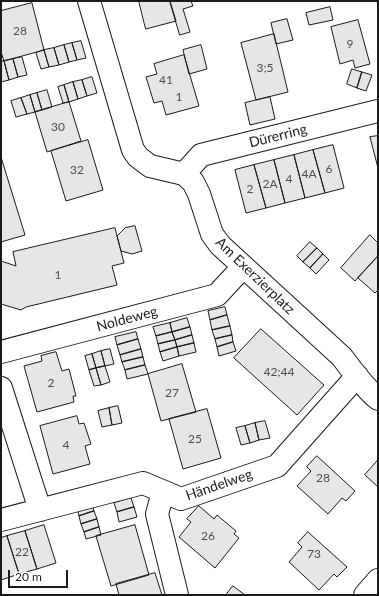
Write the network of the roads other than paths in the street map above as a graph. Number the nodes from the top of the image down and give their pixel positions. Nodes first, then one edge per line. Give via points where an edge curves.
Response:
1 (89, 1) edge
2 (378, 111) edge
3 (184, 174) junction
4 (243, 267) junction
5 (1, 352) edge
6 (357, 376) junction
7 (1, 388) edge
8 (378, 399) edge
9 (163, 492) junction
10 (40, 510) junction
11 (1, 520) edge
12 (378, 580) edge
13 (177, 595) edge
14 (365, 595) edge

1 - 3 street via 133,150 150,166
2 - 3 street, Dürerring via 201,156
3 - 4 street, Am Exerzierplatz via 193,182 199,194 212,234
4 - 5 street, Noldeweg via 216,295
4 - 6 street, Am Exerzierplatz via 342,357
6 - 8 street, Am Exerzierplatz
6 - 9 street, Händelweg via 277,466 181,499
7 - 10 street
9 - 10 street, Händelweg via 143,483
9 - 13 street via 157,514
10 - 11 street, Händelweg
12 - 14 street

